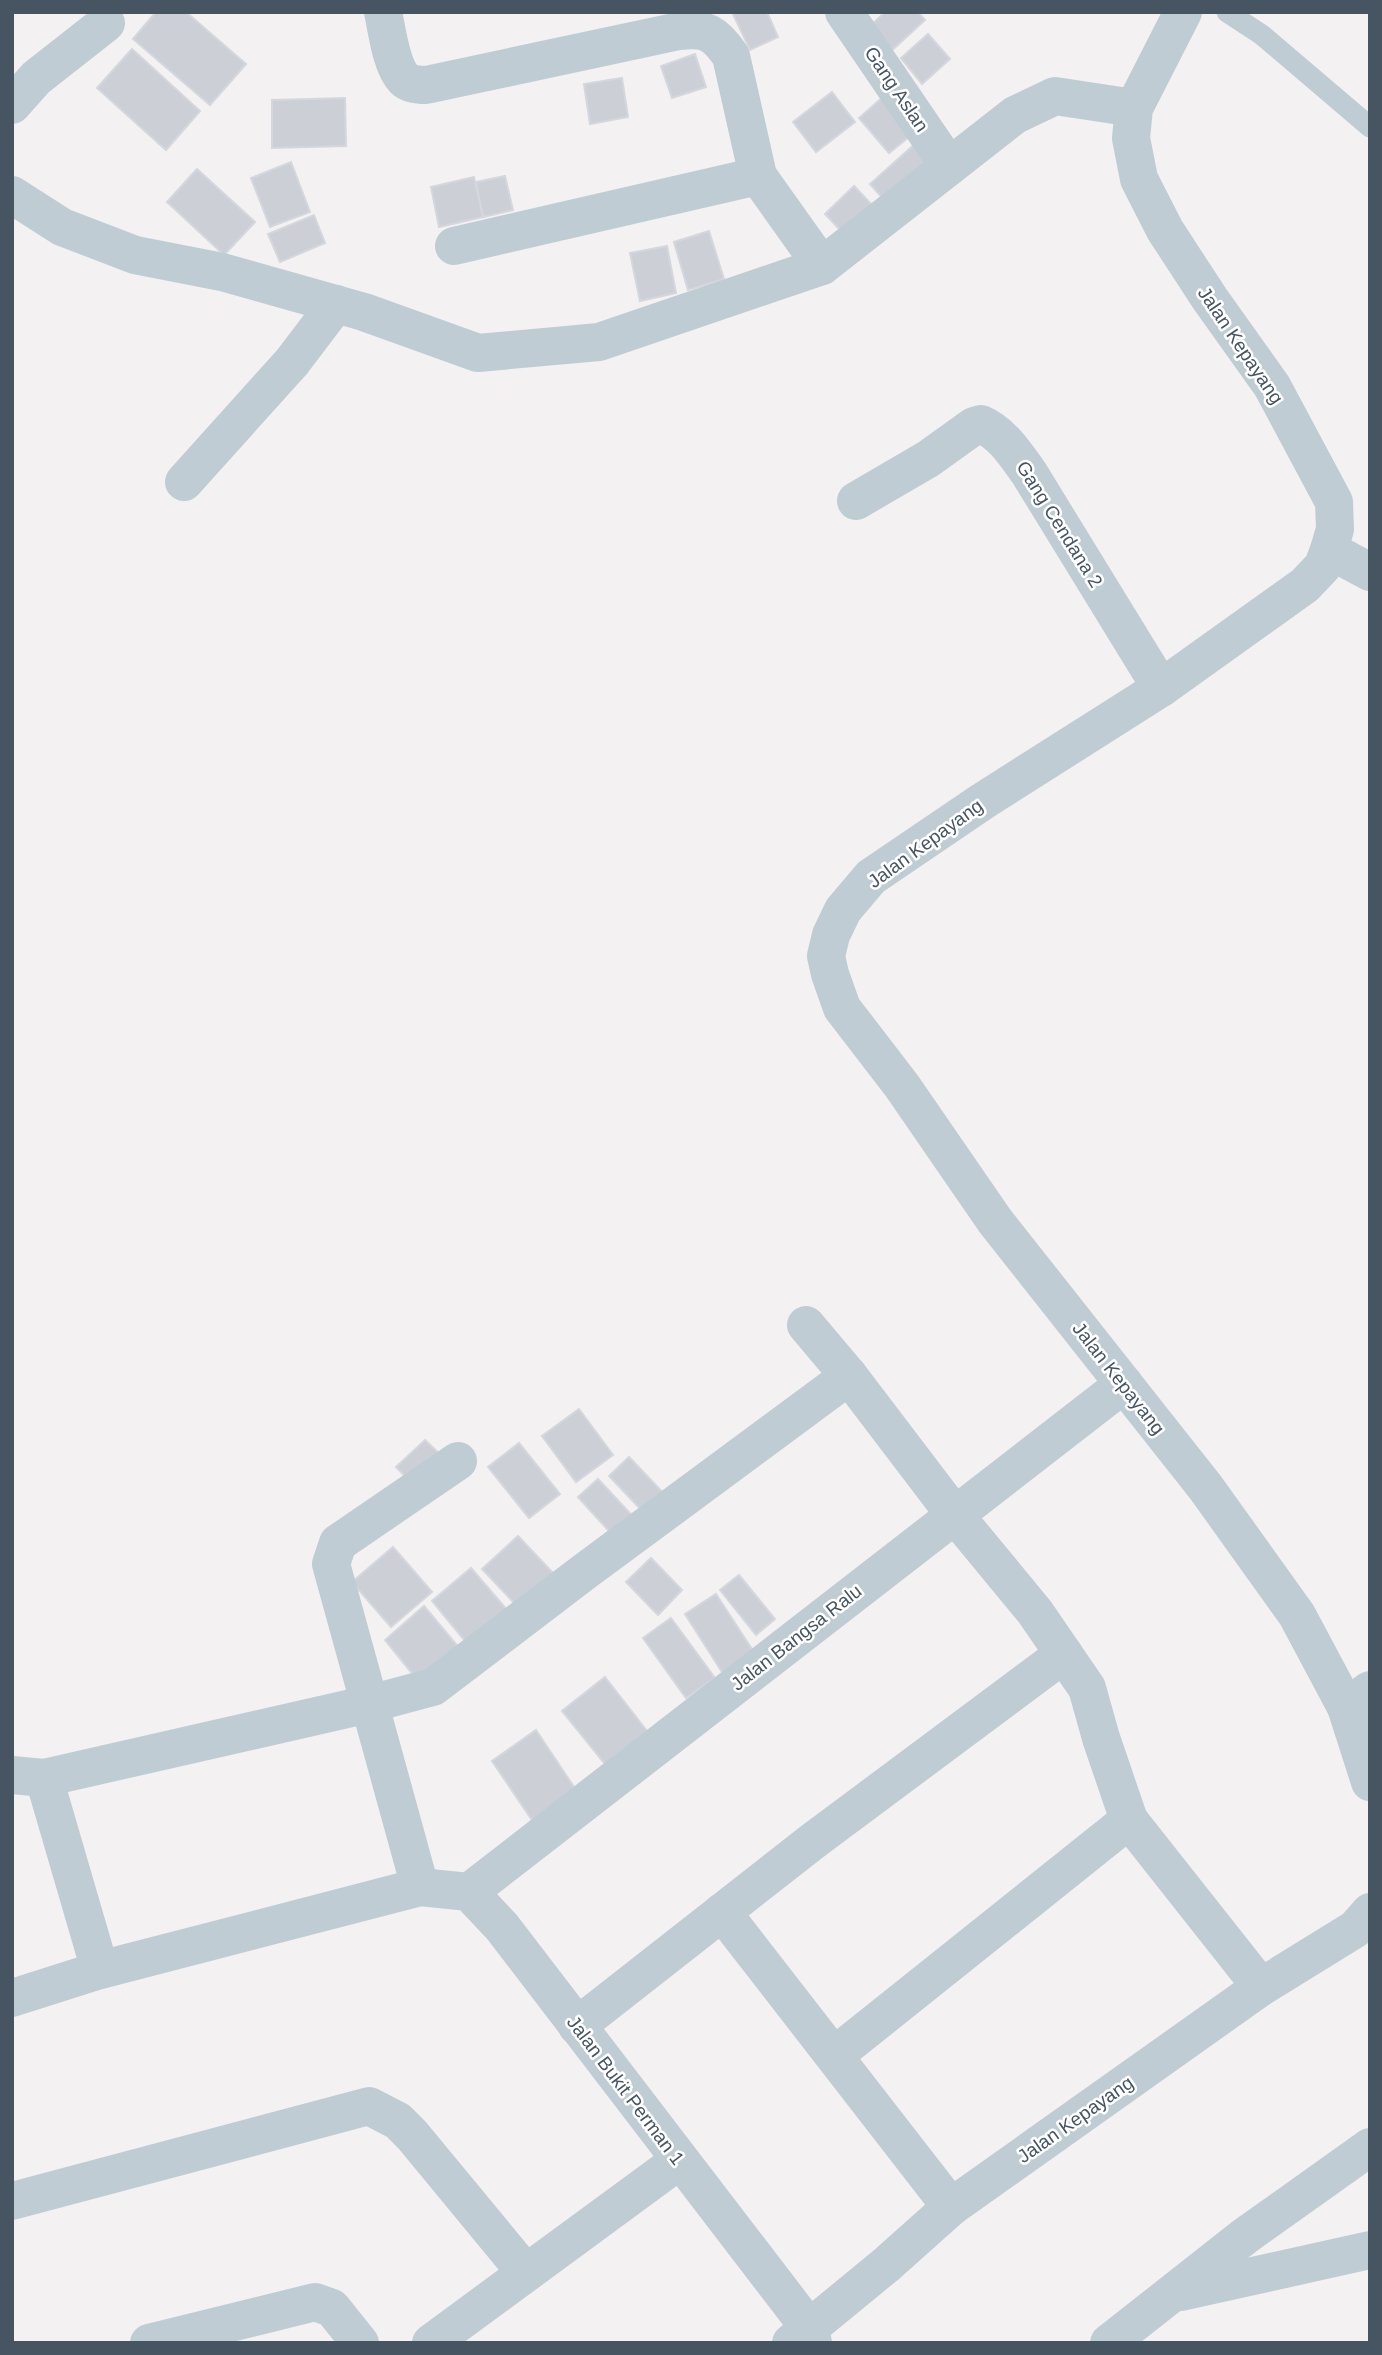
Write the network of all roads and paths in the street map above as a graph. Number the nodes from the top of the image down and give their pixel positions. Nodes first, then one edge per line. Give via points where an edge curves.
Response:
1 (383, 12) edge
2 (844, 12) edge
3 (1183, 12) edge
4 (1227, 12) edge
5 (106, 23) dead end
6 (12, 105) edge
7 (1134, 108) junction
8 (1370, 127) edge
9 (949, 166) junction
10 (758, 176) junction
11 (12, 195) edge
12 (454, 246) dead end
13 (822, 266) junction
14 (336, 304) junction
15 (184, 482) dead end
16 (856, 501) dead end
17 (1329, 550) junction
18 (1370, 572) edge
19 (1161, 688) junction
20 (806, 1325) dead end
21 (849, 1376) junction
22 (1124, 1384) junction
23 (458, 1461) dead end
24 (954, 1514) junction
25 (1064, 1654) junction
26 (1358, 1698) edge
27 (369, 1704) junction
28 (28, 1777) edge
29 (1370, 1782) edge
30 (1129, 1820) junction
31 (421, 1887) junction
32 (469, 1892) junction
33 (722, 1912) junction
34 (1370, 1912) edge
35 (100, 1970) junction
36 (1261, 1987) junction
37 (12, 1998) edge
38 (577, 2026) junction
39 (835, 2055) junction
40 (680, 2160) junction
41 (1364, 2165) edge
42 (12, 2201) edge
43 (951, 2207) junction
44 (1370, 2250) edge
45 (526, 2273) junction
46 (1171, 2295) junction
47 (805, 2338) edge
48 (149, 2343) edge
49 (360, 2343) edge
50 (430, 2343) edge
51 (1109, 2343) edge

1 - 10 street via 396,67 405,81 416,85 680,31 710,33 731,55
2 - 9 street, Gang Aslan
3 - 7 street, Jalan Kepayang
4 - 8 lane via 1262,35
5 - 6 street via 36,78
7 - 9 street via 1055,96 1015,114
7 - 17 street, Jalan Kepayang via 1131,138 1139,179 1165,230 1272,386 1334,502 1335,529
9 - 13 street
10 - 12 street
10 - 13 street
11 - 14 street via 62,227 135,255 222,272
13 - 14 street via 599,342 478,353
14 - 15 street via 292,362
16 - 19 street, Gang Cendana 2 via 974,426 988,427 1029,473
17 - 18 street
17 - 19 street, Jalan Kepayang via 1323,566 1305,585
19 - 22 street, Jalan Kepayang via 871,877 843,910 826,956 842,1008 995,1221
20 - 21 street
21 - 24 street
21 - 27 street via 433,1687
22 - 24 street, Jalan Bangsa Ralu
22 - 26 street, Jalan Kepayang via 1206,1488
23 - 27 street via 338,1543 331,1564
24 - 25 street
24 - 32 street, Jalan Bangsa Ralu
25 - 30 street via 1087,1688
25 - 33 street
26 - 29 street, Jalan Kepayang
27 - 28 street
27 - 31 street
28 - 35 street
30 - 36 street
30 - 39 street
31 - 32 street
31 - 35 street
32 - 38 street, Jalan Bukit Perman 1 via 502,1927
33 - 38 street
33 - 39 street
34 - 36 street, Jalan Kepayang via 1355,1929
35 - 37 street
36 - 43 street, Jalan Kepayang
38 - 40 street, Jalan Bukit Perman 1
39 - 43 street
40 - 45 street
40 - 47 street, Jalan Bukit Perman 1
41 - 46 street via 1245,2236
42 - 45 street via 369,2106 412,2134
43 - 47 street, Jalan Kepayang
44 - 46 street
45 - 50 street
46 - 51 street
48 - 49 street via 315,2302 332,2308

